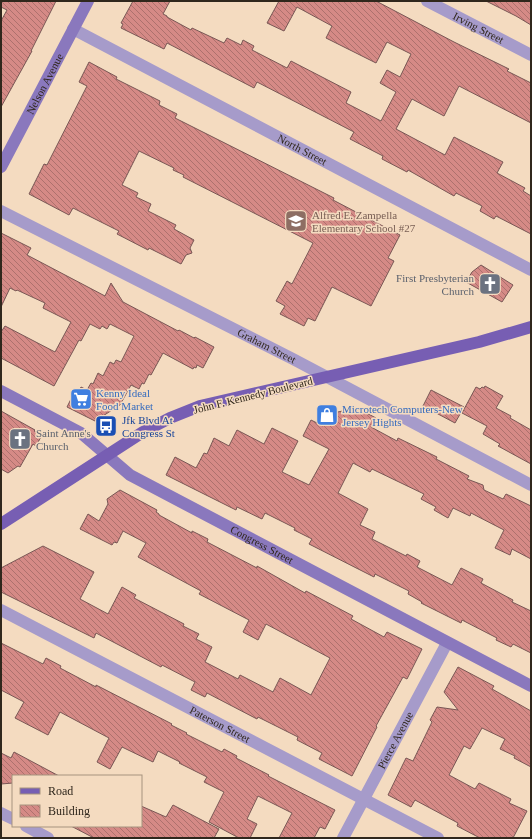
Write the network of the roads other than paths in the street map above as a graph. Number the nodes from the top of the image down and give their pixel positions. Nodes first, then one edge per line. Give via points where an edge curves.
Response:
1 (88, 1) edge
2 (427, 1) edge
3 (73, 29) junction
4 (531, 55) edge
5 (1, 167) edge
6 (1, 211) edge
7 (531, 270) edge
8 (531, 327) edge
9 (326, 377) junction
10 (1, 391) edge
11 (106, 456) junction
12 (531, 485) edge
13 (1, 524) edge
14 (1, 610) edge
15 (448, 643) junction
16 (531, 686) edge
17 (364, 799) junction
18 (1, 813) edge
19 (12, 818) edge
20 (28, 827) edge
21 (48, 838) edge
22 (343, 838) edge
23 (438, 838) edge

1 - 3 street, Nelson Avenue
2 - 4 street, Irving Street
3 - 5 street, Nelson Avenue
3 - 7 street, North Street
6 - 9 street, Graham Street
8 - 9 main road, John F. Kennedy Boulevard via 479,342
9 - 11 main road, John F. Kennedy Boulevard via 200,406 170,418
9 - 12 street, Graham Street
10 - 11 street, Congress Street via 81,433
11 - 13 main road, John F. Kennedy Boulevard
11 - 15 street, Congress Street via 130,475
14 - 17 street, Paterson Street
15 - 16 street, Congress Street
15 - 17 street, Pierce Avenue
17 - 22 street, Pierce Avenue
17 - 23 street, Paterson Street
18 - 19 street
20 - 21 street

